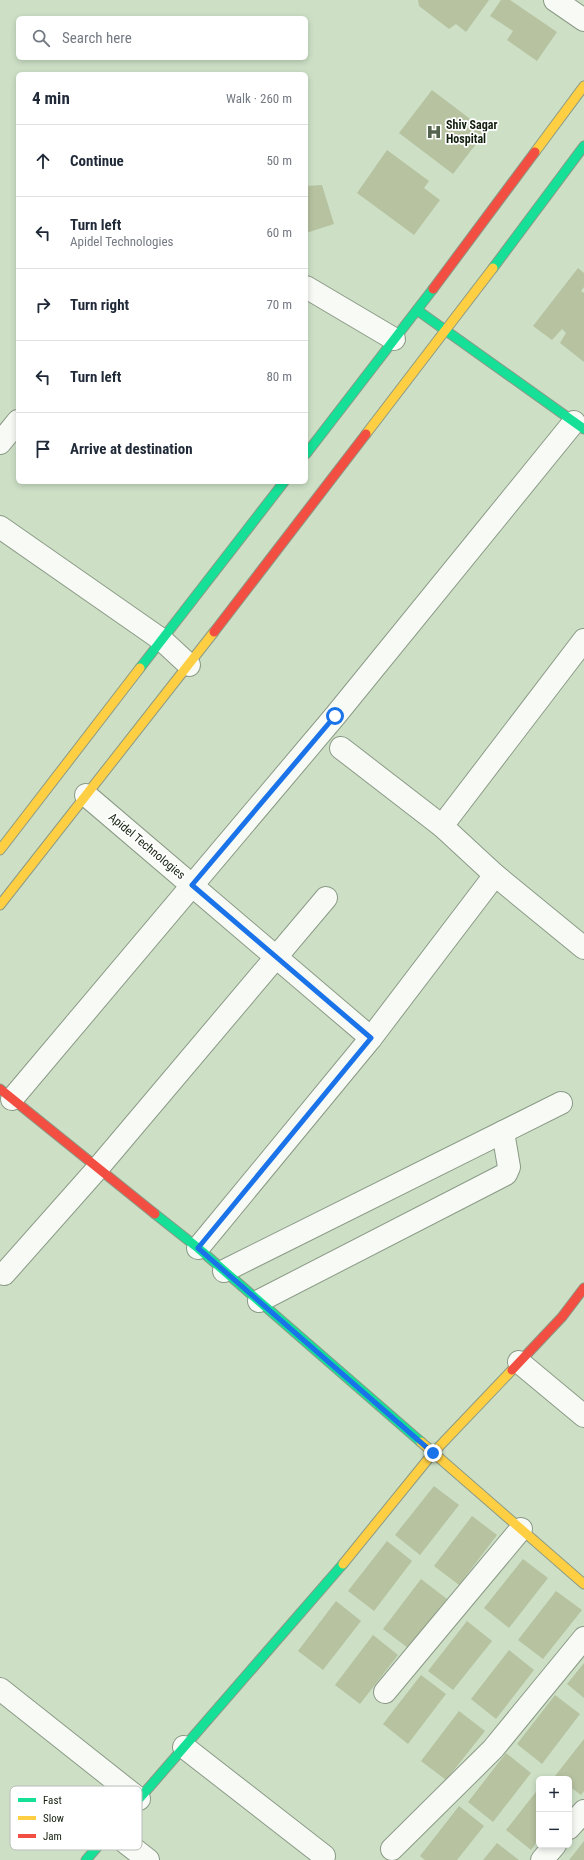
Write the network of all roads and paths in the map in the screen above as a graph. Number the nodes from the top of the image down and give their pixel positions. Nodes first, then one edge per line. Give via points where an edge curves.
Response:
1 (555, 0) edge
2 (584, 20) edge
3 (584, 86) edge
4 (584, 146) edge
5 (308, 288) edge
6 (417, 310) junction
7 (446, 330) junction
8 (394, 339) junction
9 (16, 423) edge
10 (579, 426) edge
11 (0, 443) edge
12 (308, 451) edge
13 (282, 484) edge
14 (0, 527) edge
15 (162, 640) junction
16 (584, 640) edge
17 (189, 665) junction
18 (341, 748) dead end
19 (86, 795) junction
20 (442, 826) junction
21 (0, 850) edge
22 (495, 875) junction
23 (192, 885) junction
24 (326, 898) dead end
25 (0, 905) edge
26 (584, 948) edge
27 (277, 956) junction
28 (371, 1038) junction
29 (6, 1094) edge
30 (561, 1103) dead end
31 (503, 1132) junction
32 (98, 1168) junction
33 (198, 1248) junction
34 (224, 1271) junction
35 (4, 1274) dead end
36 (583, 1291) edge
37 (259, 1301) junction
38 (519, 1362) junction
39 (584, 1416) edge
40 (433, 1453) junction
41 (521, 1529) junction
42 (584, 1584) edge
43 (584, 1638) edge
44 (0, 1689) edge
45 (385, 1692) dead end
46 (184, 1747) junction
47 (123, 1786) edge
48 (142, 1796) edge
49 (584, 1811) edge
50 (572, 1825) edge
51 (552, 1848) edge
52 (392, 1849) dead end
53 (95, 1850) edge
54 (135, 1850) edge
55 (324, 1856) dead end
56 (86, 1860) edge
57 (148, 1860) edge
58 (542, 1860) edge

1 - 2 street
3 - 6 main road
4 - 7 main road
5 - 8 street
6 - 7 main road
6 - 8 main road
7 - 10 main road
7 - 17 main road
8 - 12 main road
9 - 11 street
10 - 23 street
13 - 15 main road
14 - 15 street
15 - 17 street
15 - 21 main road
16 - 20 street
17 - 19 main road
18 - 20 street
19 - 23 street, Apidel Technologies
19 - 25 main road
20 - 22 street
22 - 26 street
22 - 28 street
23 - 27 street, Apidel Technologies
23 - 29 street
24 - 27 street
27 - 28 street, Apidel Technologies
27 - 32 street
28 - 33 street
29 - 32 main road
30 - 31 street
31 - 34 street
31 - 37 street via 509,1167 506,1174
32 - 33 main road
32 - 35 street
33 - 34 main road
34 - 37 main road
36 - 38 main road
37 - 40 main road
38 - 39 street
38 - 40 main road
40 - 41 main road
40 - 46 main road via 349,1557
41 - 42 main road
41 - 45 street
43 - 52 street via 493,1749
44 - 47 street
46 - 48 main road
46 - 55 street
49 - 50 street
51 - 58 street
53 - 56 main road
54 - 57 street

